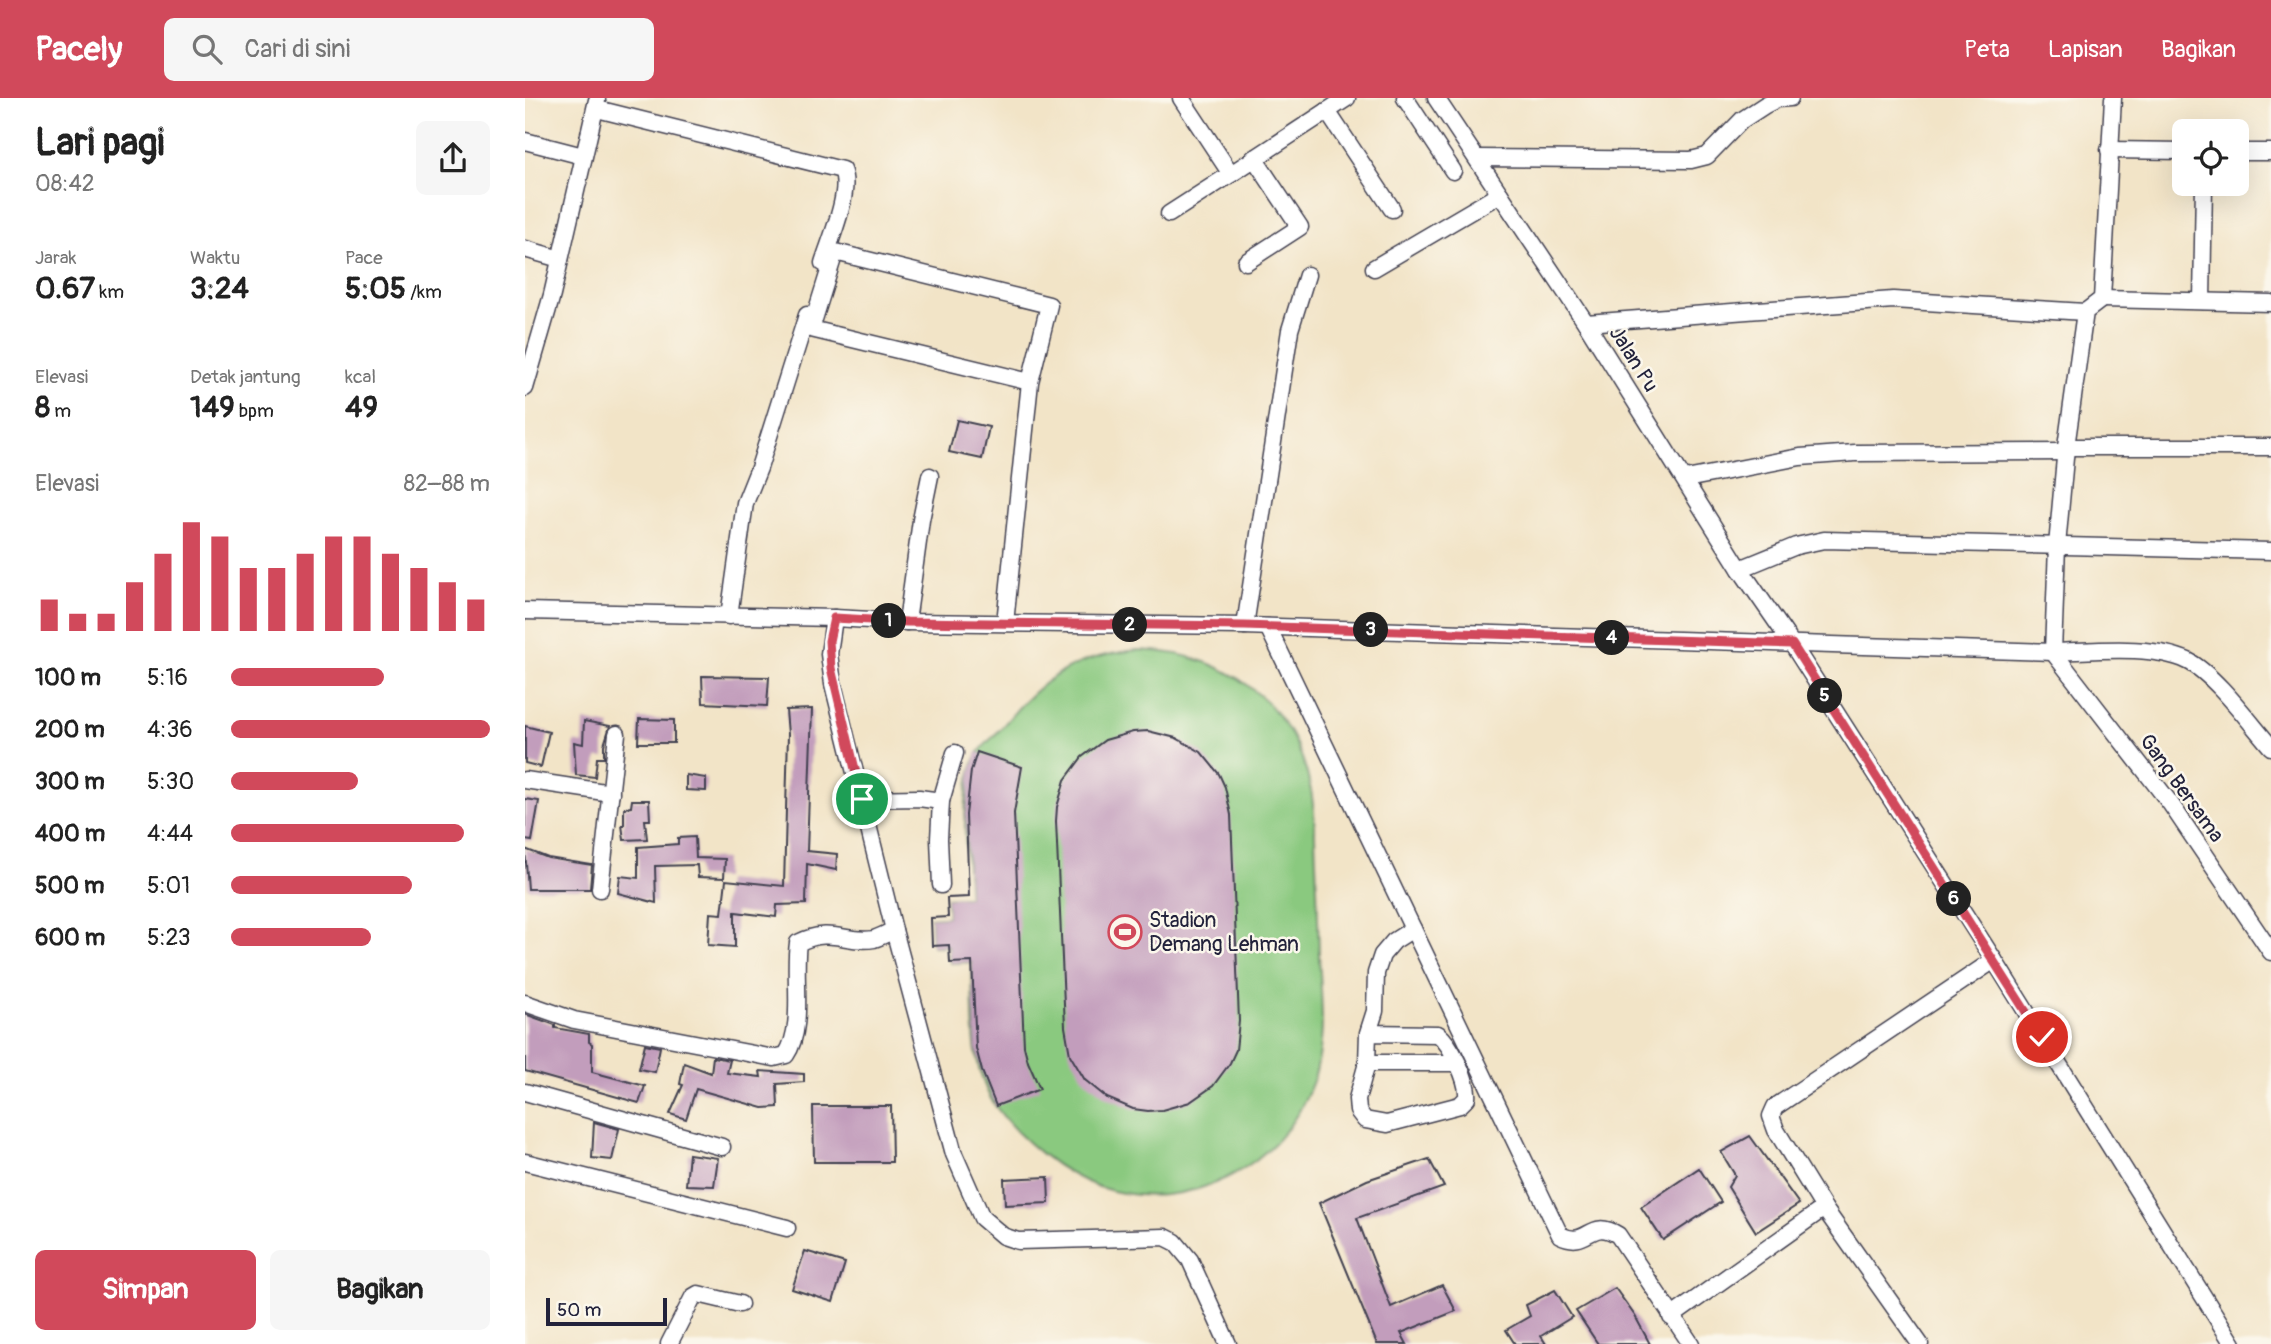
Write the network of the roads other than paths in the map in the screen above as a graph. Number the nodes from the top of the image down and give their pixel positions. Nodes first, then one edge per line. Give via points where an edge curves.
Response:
1 (1181, 98) edge
2 (1347, 98) edge
3 (1405, 98) edge
4 (1436, 98) edge
5 (1790, 98) edge
6 (2113, 98) edge
7 (597, 103) edge
8 (1327, 111) junction
9 (525, 141) edge
10 (2109, 150) junction
11 (2172, 151) edge
12 (2249, 152) edge
13 (2271, 152) edge
14 (583, 156) junction
15 (1254, 158) junction
16 (1477, 158) junction
17 (1453, 171) dead end
18 (1231, 174) junction
19 (1500, 194) junction
20 (2204, 196) edge
21 (1392, 209) dead end
22 (1169, 214) dead end
23 (525, 248) edge
24 (560, 259) junction
25 (1246, 262) dead end
26 (1374, 268) dead end
27 (1307, 275) dead end
28 (2102, 299) junction
29 (2202, 302) junction
30 (2271, 303) edge
31 (2085, 312) junction
32 (1586, 323) junction
33 (530, 353) edge
34 (1030, 382) junction
35 (525, 388) edge
36 (2271, 447) edge
37 (2066, 449) junction
38 (930, 476) dead end
39 (1686, 480) junction
40 (2057, 546) junction
41 (2271, 551) edge
42 (1740, 569) junction
43 (525, 611) edge
44 (729, 616) junction
45 (834, 618) junction
46 (907, 622) junction
47 (1005, 623) junction
48 (1245, 626) junction
49 (1268, 627) junction
50 (1792, 644) junction
51 (2053, 652) junction
52 (617, 734) dead end
53 (2271, 747) edge
54 (955, 753) dead end
55 (525, 780) edge
56 (611, 793) junction
57 (862, 799) junction
58 (941, 801) junction
59 (941, 885) dead end
60 (600, 889) dead end
61 (1413, 929) junction
62 (894, 930) junction
63 (2271, 952) edge
64 (1994, 960) junction
65 (525, 1003) edge
66 (1368, 1033) junction
67 (1367, 1063) junction
68 (1456, 1063) junction
69 (525, 1093) edge
70 (722, 1147) dead end
71 (525, 1161) edge
72 (1824, 1208) junction
73 (787, 1228) dead end
74 (740, 1304) dead end
75 (1671, 1317) junction
76 (669, 1344) edge
77 (1228, 1344) edge
78 (1691, 1344) edge
79 (1920, 1344) edge
80 (2233, 1344) edge

1 - 18 street
2 - 8 street
3 - 17 street
4 - 16 street, Jalan Pu
5 - 16 street via 1766,104 1742,120 1707,156 1691,160
6 - 10 street
7 - 14 street
7 - 44 street via 834,167 846,178 843,200 745,503
8 - 15 street
8 - 21 street
9 - 14 street
10 - 11 street
10 - 28 street
12 - 13 street
14 - 24 street
15 - 18 street
15 - 25 street via 1300,227
16 - 19 street, Jalan Pu
18 - 22 street
19 - 26 street
19 - 32 street, Jalan Pu
20 - 29 street
23 - 24 street
24 - 33 street
27 - 48 street via 1290,330
28 - 29 street
28 - 31 street
29 - 30 street
31 - 32 street via 1893,300
31 - 37 street
32 - 39 street, Jalan Pu
33 - 35 street
34 - 34 street via 811,329 835,252 1049,305
34 - 47 street
36 - 37 street
37 - 39 street via 1800,457
37 - 40 street
38 - 46 street
39 - 42 street, Jalan Pu
40 - 41 street
40 - 42 street via 1824,540 1796,545
40 - 51 street
42 - 50 street, Jalan Pu
43 - 44 street
44 - 45 street
45 - 46 street
45 - 57 street via 829,641 832,676
46 - 47 street
47 - 48 street
48 - 49 street
49 - 50 street
49 - 61 street
50 - 51 street
50 - 64 street, Jalan Pu
51 - 53 street via 2131,649 2188,661 2210,678
51 - 63 street, Gang Bersama via 2170,803
52 - 56 street
54 - 58 street
55 - 56 street
56 - 60 street
57 - 58 street
57 - 62 street
58 - 59 street
61 - 66 street via 1382,955
61 - 75 street via 1560,1235 1580,1239 1599,1227 1618,1234
62 - 65 street via 874,939 836,934 798,943 793,1045 786,1055 774,1058 574,1020
62 - 77 street via 954,1154 982,1218 1003,1236 1019,1241 1165,1237 1175,1242 1190,1260
64 - 72 street via 1775,1107 1771,1116 1776,1130
64 - 80 street, Jalan Pu
66 - 67 street
66 - 68 street via 1438,1034
67 - 68 street
67 - 68 street via 1358,1111 1365,1120 1387,1124 1460,1105 1468,1098
69 - 70 street
71 - 73 street
72 - 75 street
72 - 79 street
74 - 76 street via 698,1294
75 - 78 street

